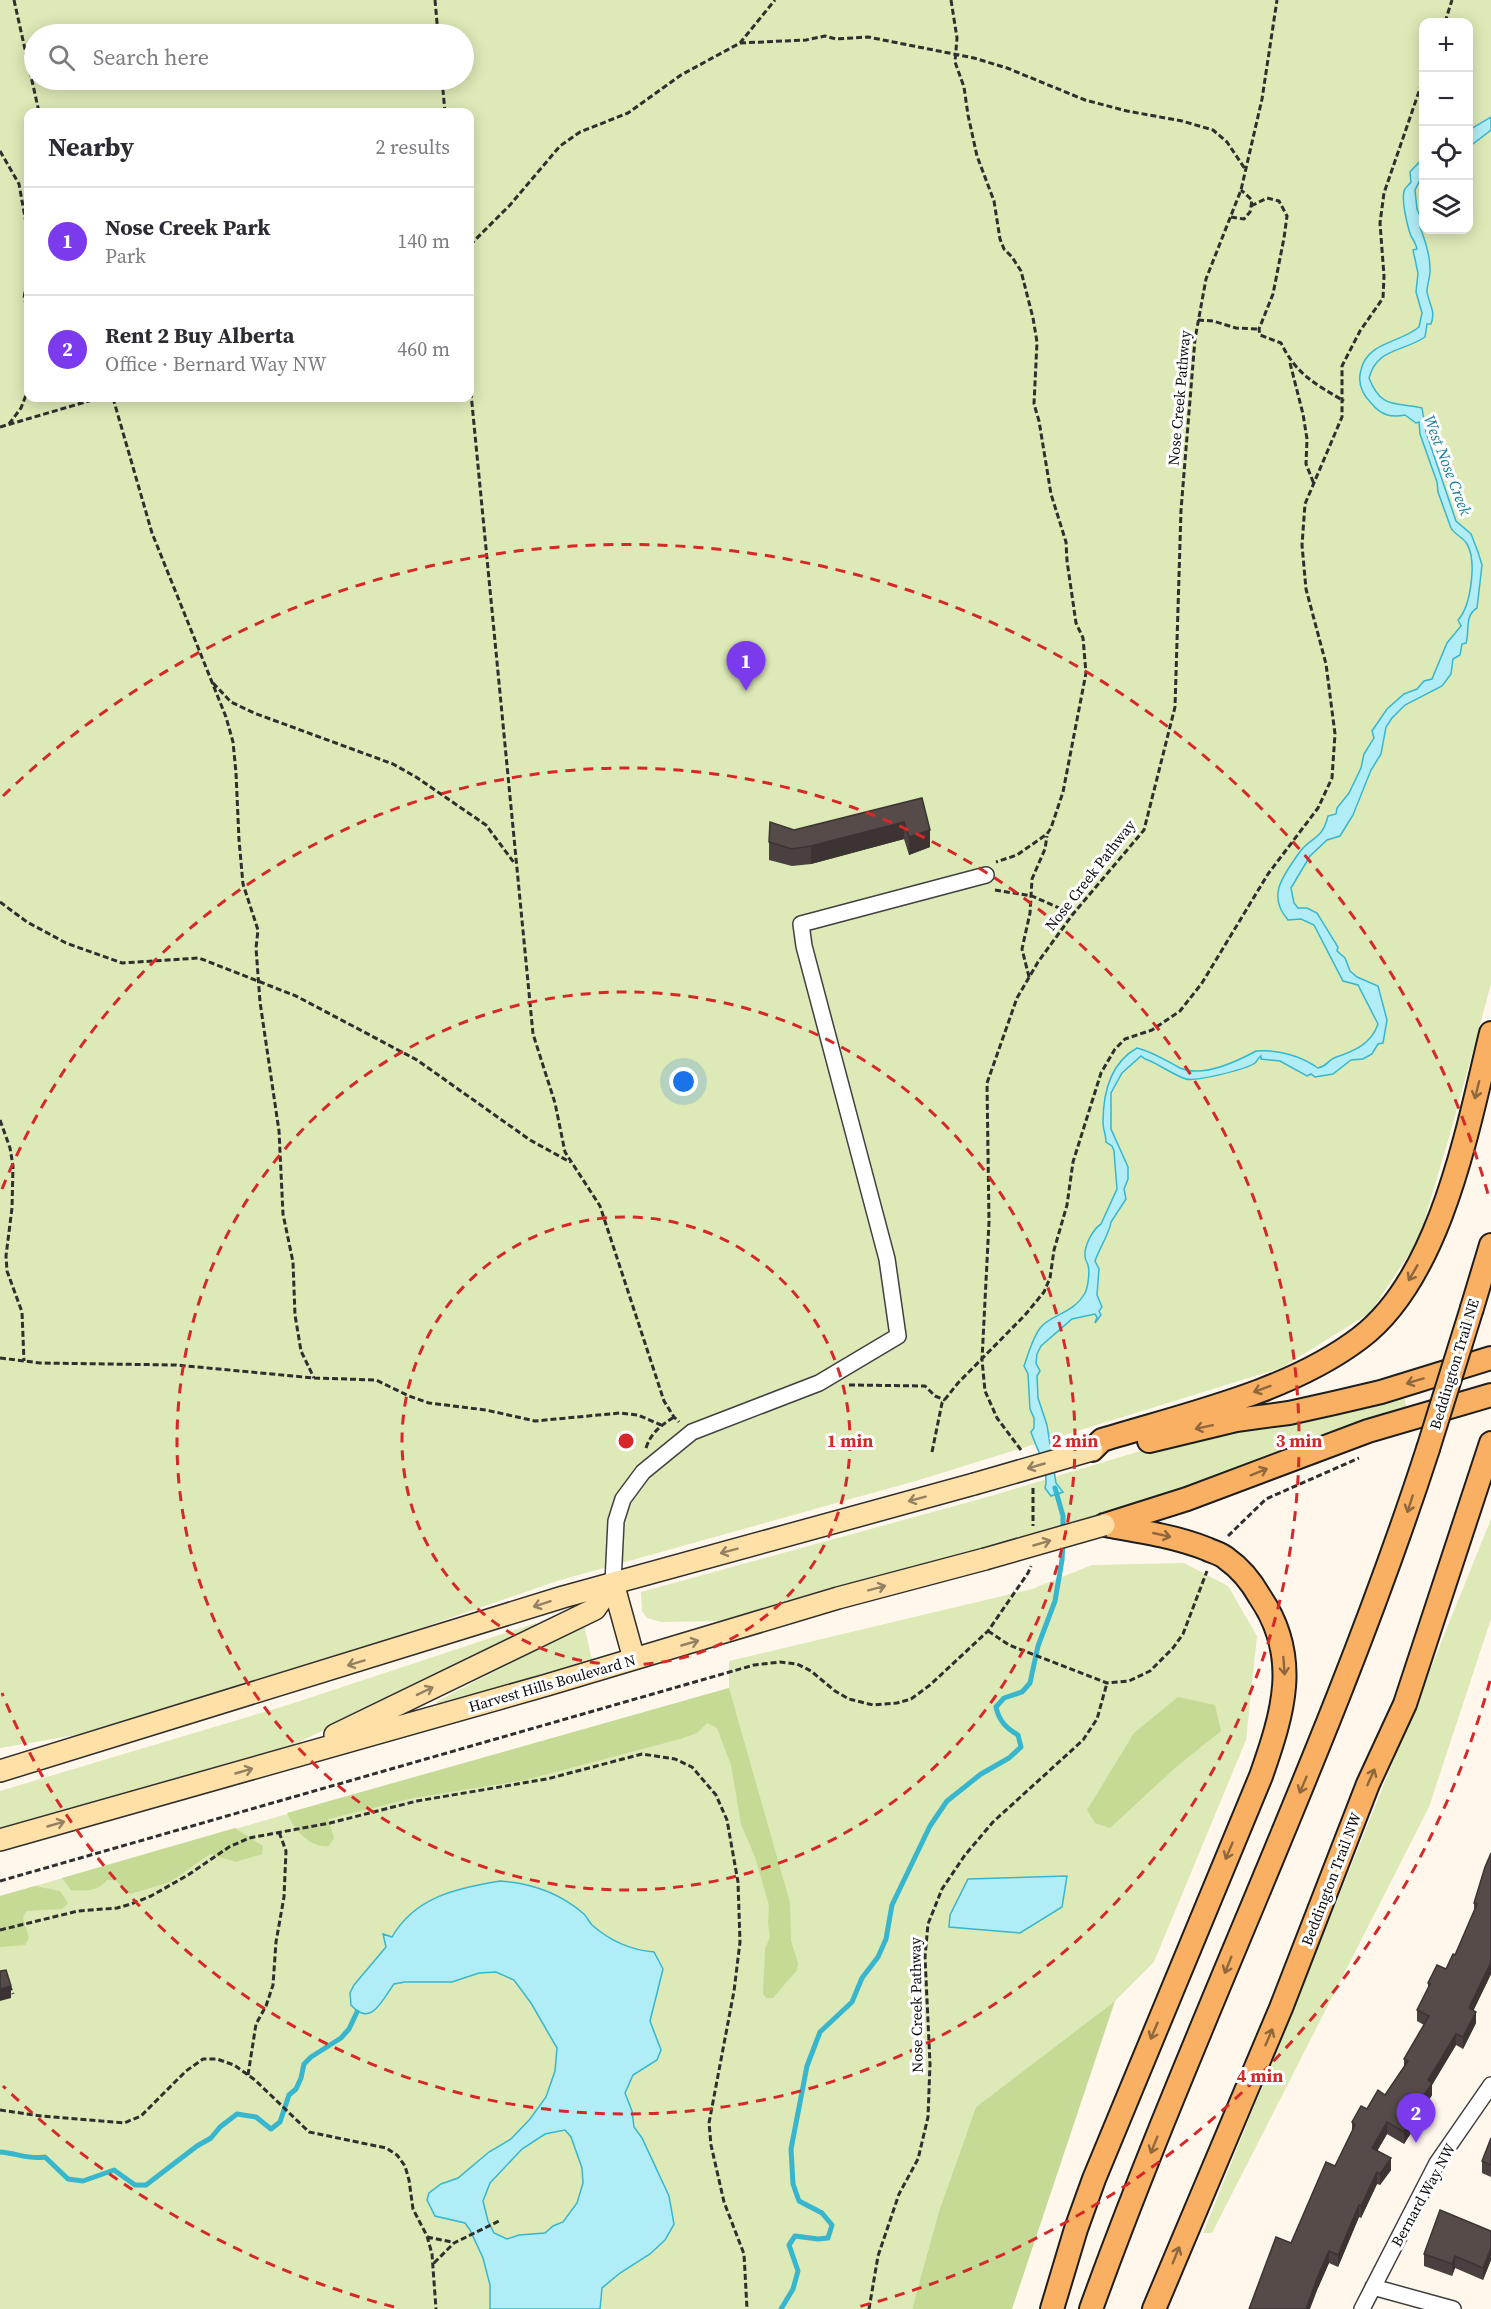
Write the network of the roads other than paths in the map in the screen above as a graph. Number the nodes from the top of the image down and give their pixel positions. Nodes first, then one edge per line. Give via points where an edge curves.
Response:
1 (986, 874) road end
2 (1491, 1033) edge
3 (1491, 1245) edge
4 (1491, 1358) edge
5 (1491, 1395) edge
6 (1491, 1443) edge
7 (1092, 1450) junction
8 (1491, 1482) edge
9 (1104, 1525) junction
10 (613, 1583) junction
11 (634, 1659) junction
12 (1405, 1704) junction
13 (0, 1761) edge
14 (278, 1761) junction
15 (33, 1762) junction
16 (0, 1772) edge
17 (0, 1840) edge
18 (1491, 2085) edge
19 (1373, 2287) junction
20 (1052, 2309) edge
21 (1091, 2309) edge
22 (1154, 2309) edge
23 (1362, 2309) edge
24 (1453, 2309) edge

1 - 10 street via 801,924 887,1259 898,1336 819,1383 692,1432 643,1472 623,1499 616,1521
2 -> 7 main road via 1466,1136 1440,1216 1413,1274 1380,1320 1352,1344 1266,1388 1102,1440
3 -> 21 main road, Beddington Trail NE, bridge via 1401,1530 1326,1727
4 -> 7 main road via 1382,1392 1226,1422 1112,1451
9 -> 5 main road via 1187,1499 1368,1431
6 - 12 main road, Beddington Trail NW
7 -> 10 main road, bridge
8 - 12 main road
11 -> 9 main road, Harvest Hills Boulevard N, bridge
9 -> 20 main road via 1188,1542 1227,1558 1269,1609 1280,1635 1286,1666 1285,1689 1261,1776 1094,2179
10 - 11 main road
14 -> 10 main road via 595,1609
10 -> 15 main road
11 - 14 main road, Harvest Hills Boulevard N
22 -> 12 main road, Beddington Trail NW via 1281,2008 1368,1784
13 - 15 main road
17 -> 14 main road, Harvest Hills Boulevard N
15 - 16 main road
18 - 19 street, Bernard Way NW via 1437,2163
19 - 23 street, Bernard Way NW
19 - 24 street

